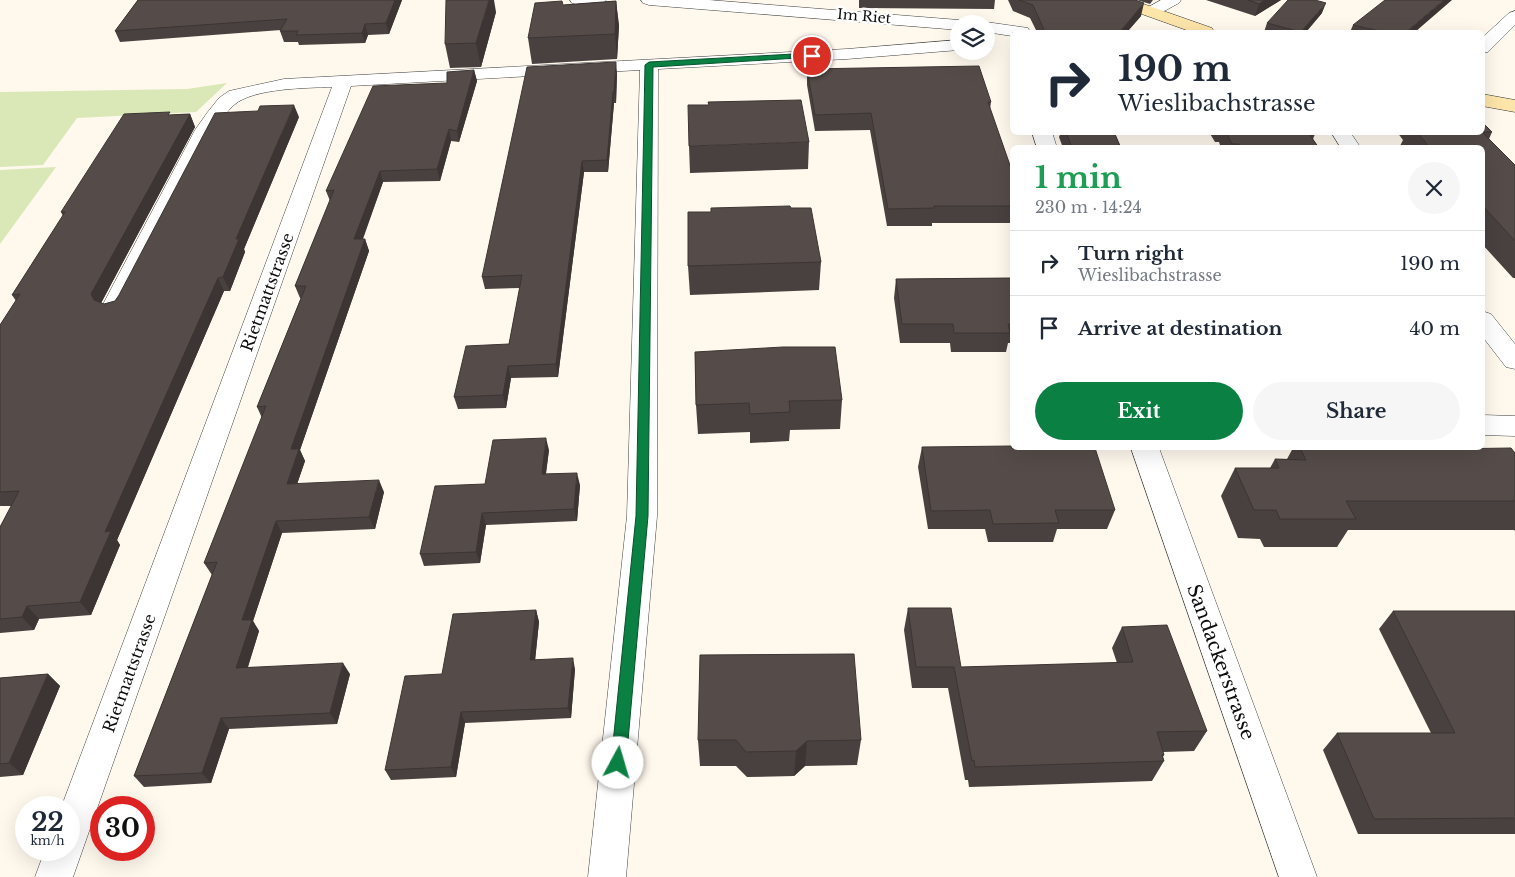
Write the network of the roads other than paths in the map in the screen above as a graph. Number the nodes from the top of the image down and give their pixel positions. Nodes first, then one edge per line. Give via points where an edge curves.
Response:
1 (578, 0) edge
2 (598, 0) edge
3 (649, 0) edge
4 (1117, 0) edge
5 (1173, 0) edge
6 (1151, 12) junction
7 (1515, 16) edge
8 (950, 24) edge
9 (995, 28) edge
10 (1010, 30) edge
11 (1200, 30) edge
12 (1010, 41) edge
13 (995, 42) edge
14 (1485, 45) edge
15 (950, 46) edge
16 (649, 65) junction
17 (344, 82) junction
18 (1485, 101) edge
19 (1515, 106) edge
20 (113, 308) edge
21 (1485, 323) edge
22 (1515, 362) edge
23 (1485, 425) edge
24 (1515, 426) edge
25 (1146, 450) edge
26 (80, 807) edge
27 (60, 861) edge
28 (54, 877) edge
29 (595, 877) edge
30 (608, 877) edge
31 (1298, 877) edge

1 - 2 street
3 - 8 street, Im Riet
4 - 6 street
5 - 6 street
6 - 11 street
7 - 14 street
9 - 10 street
12 - 13 street
15 - 16 street
16 - 17 street
16 - 30 street via 642,516
17 - 20 street via 284,84 236,95 226,102 205,130
17 - 26 street, Rietmattstrasse
18 - 19 street
21 - 22 street
23 - 24 street
25 - 31 street, Sandackerstrasse
27 - 28 street
29 - 30 street

